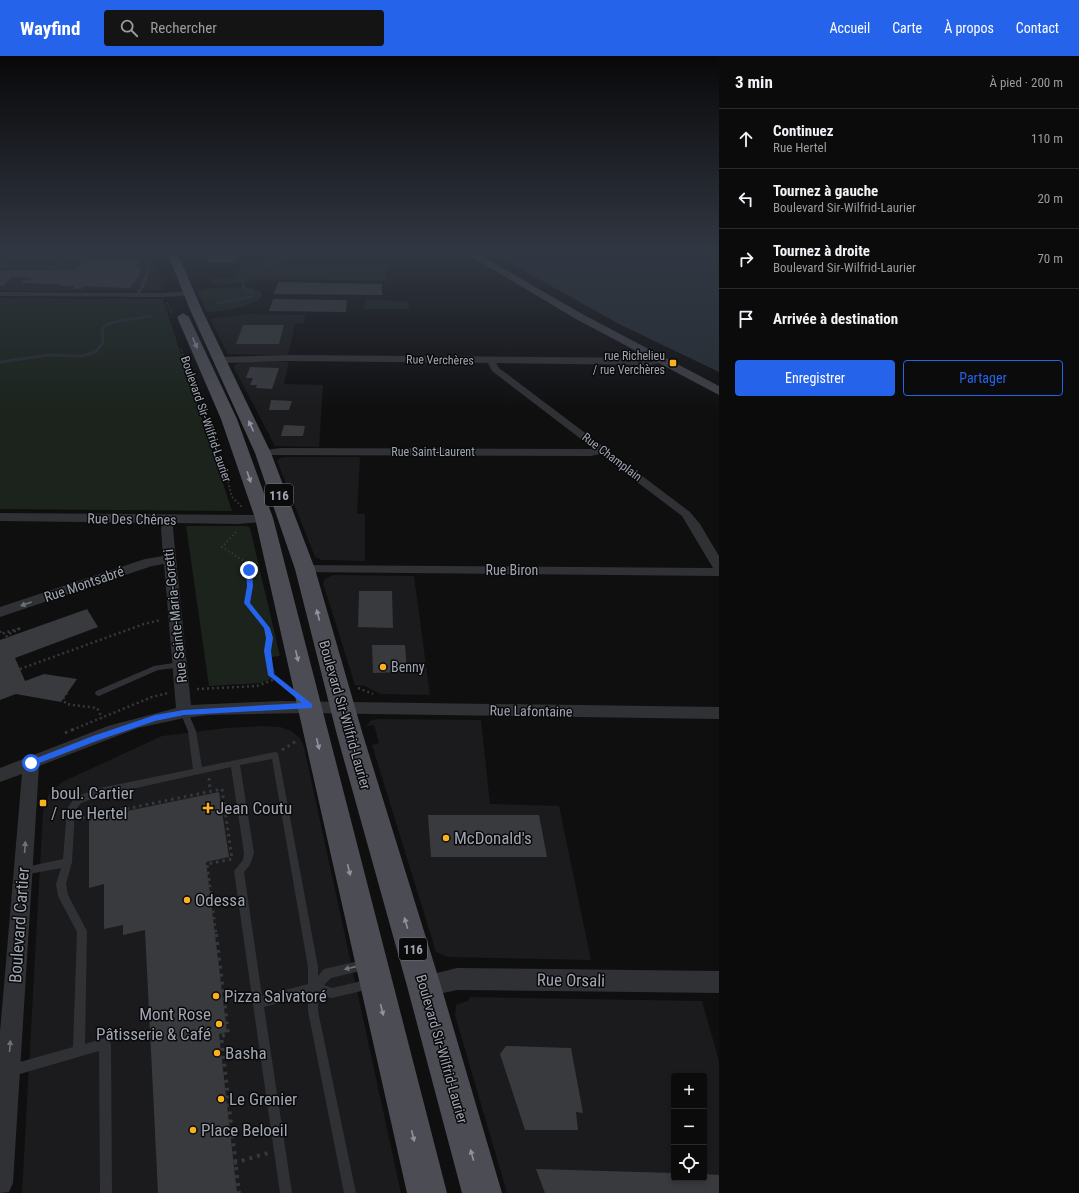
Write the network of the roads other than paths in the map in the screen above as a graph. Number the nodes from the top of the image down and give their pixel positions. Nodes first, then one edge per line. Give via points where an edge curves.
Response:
1 (178, 303) edge
2 (181, 303) edge
3 (556, 303) edge
4 (221, 360) junction
5 (660, 360) junction
6 (491, 361) junction
7 (719, 391) edge
8 (603, 450) junction
9 (263, 453) junction
10 (0, 518) edge
11 (264, 518) junction
12 (169, 519) junction
13 (169, 559) junction
14 (719, 567) edge
15 (305, 569) junction
16 (719, 572) edge
17 (0, 612) edge
18 (180, 665) junction
19 (99, 693) dead end
20 (309, 706) junction
21 (343, 706) junction
22 (184, 712) junction
23 (719, 712) edge
24 (31, 763) junction
25 (235, 764) junction
26 (198, 771) junction
27 (0, 775) edge
28 (67, 862) junction
29 (24, 871) junction
30 (373, 973) junction
31 (719, 982) edge
32 (424, 986) junction
33 (314, 988) junction
34 (258, 1003) junction
35 (79, 1051) junction
36 (8, 1071) junction
37 (0, 1183) edge
38 (106, 1193) edge
39 (286, 1193) edge
40 (350, 1193) edge
41 (427, 1193) edge
42 (482, 1193) edge

1 -> 11 main road, Boulevard Sir-Wilfrid-Laurier / 116 via 229,419
2 - 4 main road, Boulevard Sir-Wilfrid-Laurier / 116
3 - 5 main road
4 - 6 street, Rue Verchères via 242,358
9 -> 4 main road, Boulevard Sir-Wilfrid-Laurier / 116
5 - 6 street, Rue Verchères
5 - 7 main road
6 - 8 street, Rue Champlain via 495,369
8 - 9 street, Rue Saint-Laurent via 591,453
8 - 14 street, Rue Champlain via 686,514
9 - 15 main road, Boulevard Sir-Wilfrid-Laurier / 116
10 - 12 street, Rue Des Chênes
11 - 12 street, Rue Des Chênes
11 -> 20 main road, Boulevard Sir-Wilfrid-Laurier / 116
12 - 13 street, Rue Sainte-Maria-Goretti
13 -> 17 street, Rue Montsabré via 150,562
13 - 18 street, Rue Sainte-Maria-Goretti
15 - 16 street, Rue Biron
21 -> 15 main road, Boulevard Sir-Wilfrid-Laurier / 116
18 - 19 lane via 158,668
18 - 22 street, Rue Sainte-Maria-Goretti
20 - 21 street, Rue Lafontaine
20 - 22 street, Rue Lafontaine
20 -> 30 main road, Boulevard Sir-Wilfrid-Laurier / 116
21 - 23 street, Rue Lafontaine
32 -> 21 main road, Boulevard Sir-Wilfrid-Laurier / 116
22 - 24 street, Rue Lafontaine via 124,728
22 - 26 lane via 192,731
24 - 27 street, Rue Lafontaine
29 -> 24 street, Boulevard Cartier
25 - 26 lane
25 - 33 lane via 275,755 313,967
25 - 34 lane via 249,853 247,862 239,871
26 - 28 lane via 100,792 78,800 71,809
28 - 29 lane
28 - 35 lane via 61,884 63,896 82,931
36 -> 29 street, Boulevard Cartier
30 - 33 lane via 332,992
30 -> 33 lane via 328,973
30 -> 41 main road, Boulevard Sir-Wilfrid-Laurier / 116
31 - 32 street, Rue Orsali via 457,979
42 -> 32 main road, Boulevard Sir-Wilfrid-Laurier / 116
33 - 34 lane
33 - 40 lane via 313,1011
34 - 39 lane
35 - 36 lane
35 - 38 lane via 105,1044
36 - 37 street, Boulevard Cartier

